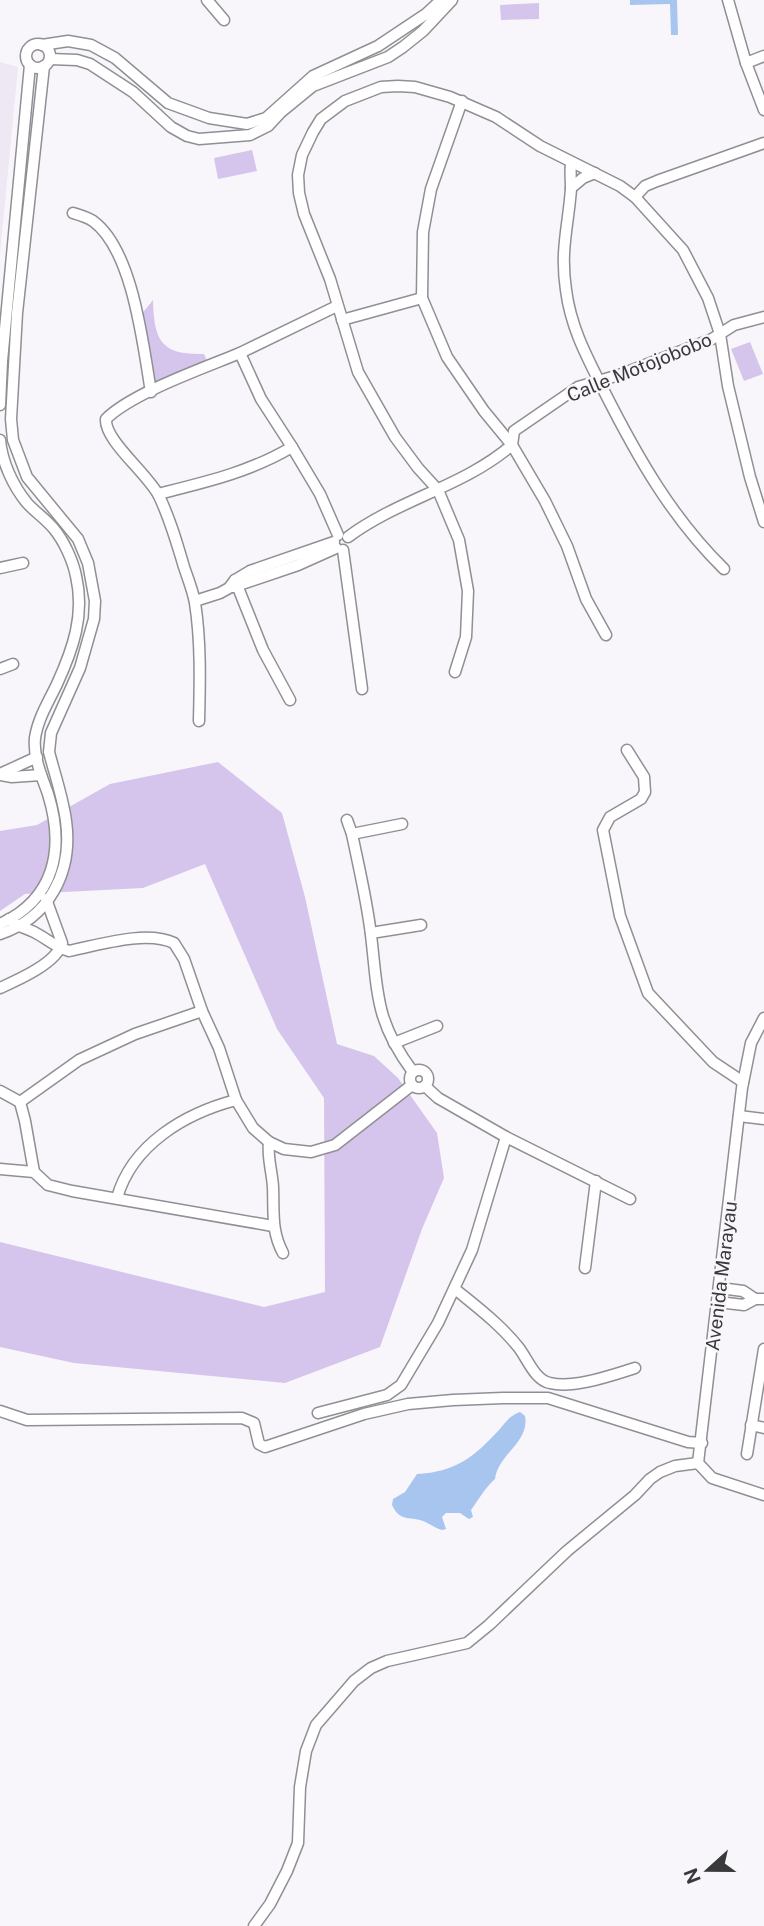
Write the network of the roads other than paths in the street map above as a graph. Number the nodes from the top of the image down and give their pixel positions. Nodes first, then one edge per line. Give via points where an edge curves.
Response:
1 (207, 0) edge
2 (441, 0) edge
3 (452, 0) edge
4 (728, 0) edge
5 (224, 20) dead end
6 (42, 45) junction
7 (764, 56) edge
8 (746, 62) junction
9 (47, 63) junction
10 (30, 65) junction
11 (461, 101) junction
12 (764, 110) edge
13 (764, 143) edge
14 (571, 163) junction
15 (594, 173) junction
16 (571, 188) junction
17 (635, 197) junction
18 (73, 213) dead end
19 (422, 298) junction
20 (337, 306) junction
21 (764, 317) edge
22 (342, 320) junction
23 (720, 334) junction
24 (240, 353) junction
25 (598, 380) junction
26 (151, 391) junction
27 (0, 404) edge
28 (12, 405) junction
29 (0, 440) edge
30 (512, 445) junction
31 (292, 447) junction
32 (438, 490) junction
33 (159, 494) junction
34 (764, 522) edge
35 (340, 542) junction
36 (23, 563) dead end
37 (0, 568) edge
38 (724, 569) dead end
39 (234, 585) junction
40 (195, 601) junction
41 (606, 635) dead end
42 (13, 664) dead end
43 (0, 669) edge
44 (64, 669) junction
45 (454, 672) dead end
46 (78, 674) junction
47 (57, 684) junction
48 (362, 688) dead end
49 (70, 693) junction
50 (290, 700) dead end
51 (198, 721) dead end
52 (627, 750) dead end
53 (37, 757) junction
54 (0, 775) edge
55 (41, 775) junction
56 (347, 820) dead end
57 (402, 824) dead end
58 (352, 834) junction
59 (43, 890) junction
60 (48, 903) junction
61 (4, 921) edge
62 (421, 926) dead end
63 (19, 928) junction
64 (371, 933) junction
65 (0, 934) edge
66 (60, 949) junction
67 (0, 988) edge
68 (202, 1011) junction
69 (764, 1018) edge
70 (437, 1026) dead end
71 (394, 1043) junction
72 (413, 1072) junction
73 (743, 1082) junction
74 (412, 1085) junction
75 (425, 1086) junction
76 (0, 1091) edge
77 (236, 1100) junction
78 (20, 1102) junction
79 (739, 1116) junction
80 (764, 1119) edge
81 (506, 1137) junction
82 (269, 1142) junction
83 (0, 1168) edge
84 (34, 1172) junction
85 (596, 1181) junction
86 (117, 1198) junction
87 (631, 1199) dead end
88 (273, 1226) junction
89 (283, 1253) dead end
90 (585, 1268) dead end
91 (720, 1288) junction
92 (455, 1289) junction
93 (759, 1299) edge
94 (718, 1302) junction
95 (764, 1349) edge
96 (635, 1368) dead end
97 (0, 1411) edge
98 (318, 1413) dead end
99 (751, 1425) junction
100 (764, 1429) edge
101 (702, 1443) junction
102 (747, 1454) dead end
103 (698, 1463) junction
104 (764, 1495) edge
105 (254, 1926) edge

1 - 5 street
2 - 6 street via 378,46 313,76 266,118 247,124 209,118 168,103 115,58 90,45 68,41
3 - 9 street via 403,47 313,86 268,126 250,135 187,136 90,64 77,60
4 - 8 street
6 - 9 street via 48,49
6 - 10 street via 27,51
7 - 8 street
8 - 12 street
9 - 10 street via 37,68
9 - 28 street via 17,313
10 - 27 street
11 - 14 street
11 - 19 street via 431,189 423,232
11 - 20 street via 415,87 381,87 345,101 321,119 302,155 299,192
13 - 17 street via 645,186
14 - 15 street
14 - 16 street
15 - 16 street
15 - 17 street
16 - 25 street via 562,255 566,290 571,320
17 - 23 street via 683,250 708,298
18 - 26 street via 103,231 121,261
19 - 22 street
19 - 30 street via 447,357
20 - 22 street
20 - 24 street
21 - 23 street, Calle Motojobobo
22 - 32 street via 358,372 376,404 402,448
23 - 25 street, Calle Motojobobo
23 - 34 street
24 - 26 street
24 - 31 street via 261,399
25 - 30 street, Calle Motojobobo via 578,387 531,417 514,431
25 - 38 street via 669,506
26 - 33 street via 112,412 105,426
27 - 28 street
28 - 46 street via 13,440 27,478 78,539 93,582 94,619
29 - 44 street via 20,493 54,529 76,576 79,622
30 - 32 street, Calle Motojobobo
30 - 41 street via 545,501
31 - 33 street via 256,467
31 - 35 street via 320,494
32 - 35 street, Calle Motojobobo
32 - 45 street via 459,540 468,591 466,637
33 - 40 street
35 - 39 street, Calle Motojobobo via 250,571
35 - 48 street
36 - 37 street
39 - 40 street, Calle Motojobobo
39 - 50 street
40 - 51 street
42 - 43 street
44 - 46 street
44 - 47 street
46 - 49 street
47 - 49 street
47 - 53 street via 38,726
49 - 60 street via 50,741 67,843 64,865
52 - 73 street via 644,777 645,792 610,817 603,830 620,916 648,993 713,1062
53 - 54 street
53 - 55 street
54 - 55 street
55 - 59 street via 57,837 55,859
56 - 58 street
57 - 58 street
58 - 64 street
59 - 60 street
59 - 61 street via 24,910
60 - 63 street
60 - 66 street
61 - 63 street
62 - 64 street
63 - 65 street
63 - 66 street via 31,930
64 - 71 street via 379,1006
66 - 67 street via 45,964
66 - 68 street via 141,939 174,943
68 - 77 street
68 - 78 street via 79,1060
69 - 73 street, Avenida Marayau via 751,1043
70 - 71 street
71 - 72 street
72 - 74 street
72 - 75 street via 426,1073
73 - 79 street, Avenida Marayau
74 - 75 street
74 - 82 street via 335,1145 311,1152
75 - 81 street
76 - 78 street
77 - 82 street via 253,1128
77 - 86 street via 206,1108 160,1135 131,1167
78 - 84 street
79 - 80 street
79 - 91 street, Avenida Marayau
81 - 85 street
81 - 92 street via 472,1250
82 - 88 street
83 - 84 street
84 - 86 street via 48,1185
85 - 87 street
85 - 90 street
86 - 88 street
88 - 89 street
91 - 93 street
91 - 94 street, Avenida Marayau
92 - 96 street via 509,1337 541,1380 572,1383
92 - 98 street via 401,1385 387,1395
93 - 94 street via 744,1305
94 - 101 street, Avenida Marayau
95 - 99 street
97 - 101 street via 27,1420 242,1418 254,1423 259,1444 265,1447 408,1404 548,1398
99 - 100 street
99 - 102 street
101 - 103 street, Avenida Marayau
103 - 104 street via 712,1478
103 - 105 street via 675,1466 650,1479 467,1643 387,1661 354,1681 311,1738 300,1787 298,1843 270,1904

